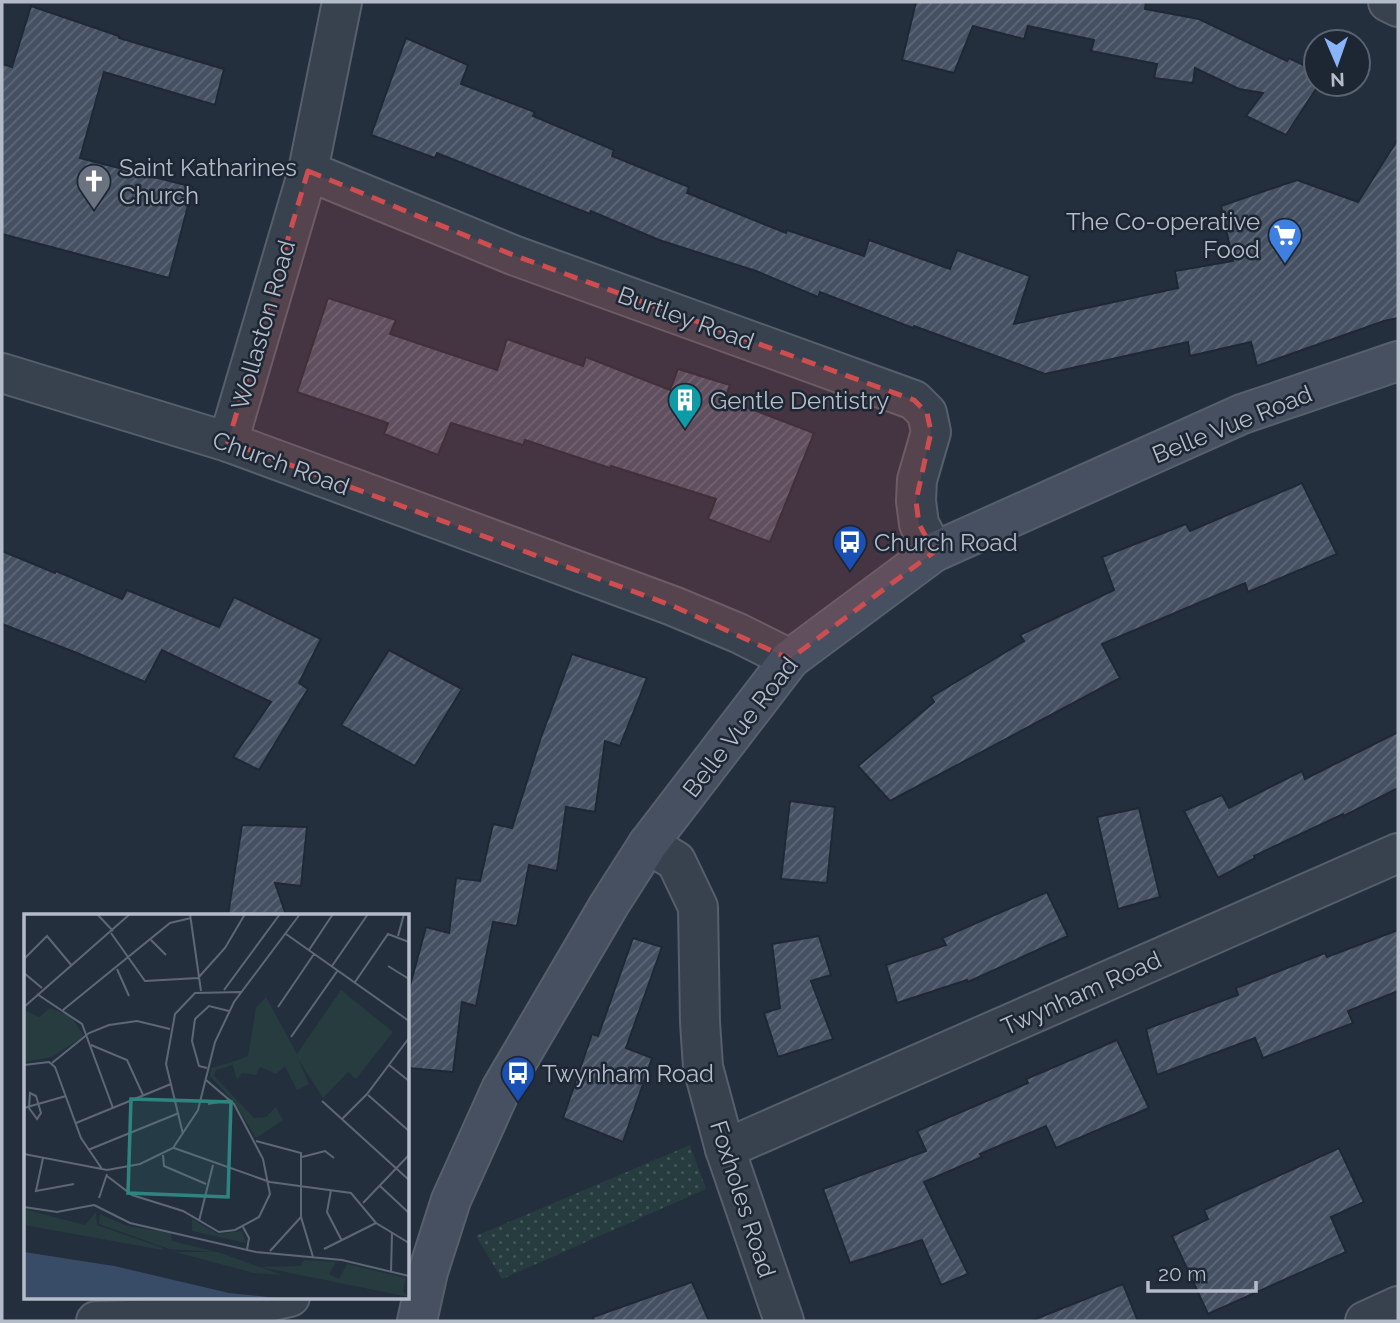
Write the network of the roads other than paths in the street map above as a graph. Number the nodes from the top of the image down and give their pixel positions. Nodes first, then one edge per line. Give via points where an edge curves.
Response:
1 (342, 2) edge
2 (1388, 2) edge
3 (1398, 7) edge
4 (308, 171) junction
5 (1398, 362) edge
6 (2, 373) edge
7 (228, 442) junction
8 (934, 552) junction
9 (790, 659) junction
10 (648, 844) junction
11 (1398, 853) edge
12 (725, 1149) junction
13 (285, 1298) edge
14 (1398, 1306) edge
15 (96, 1321) edge
16 (417, 1321) edge
17 (784, 1321) edge
18 (1365, 1321) edge

1 - 4 street, Wollaston Road
2 - 3 street
4 - 7 street, Wollaston Road
4 - 8 street, Burtley Road via 513,256 914,400 927,413 931,432 916,501 919,523
5 - 8 main road, Belle Vue Road via 1242,414
6 - 7 street, Church Road
7 - 9 street, Church Road via 673,606
8 - 9 main road, Belle Vue Road
9 - 10 main road, Belle Vue Road
10 - 12 street, Foxholes Road via 676,860 698,907 704,1067
10 - 16 main road, Belle Vue Road via 501,1089 452,1200
11 - 12 street, Twynham Road
12 - 17 street, Foxholes Road
13 - 15 street via 194,1318
14 - 18 street

